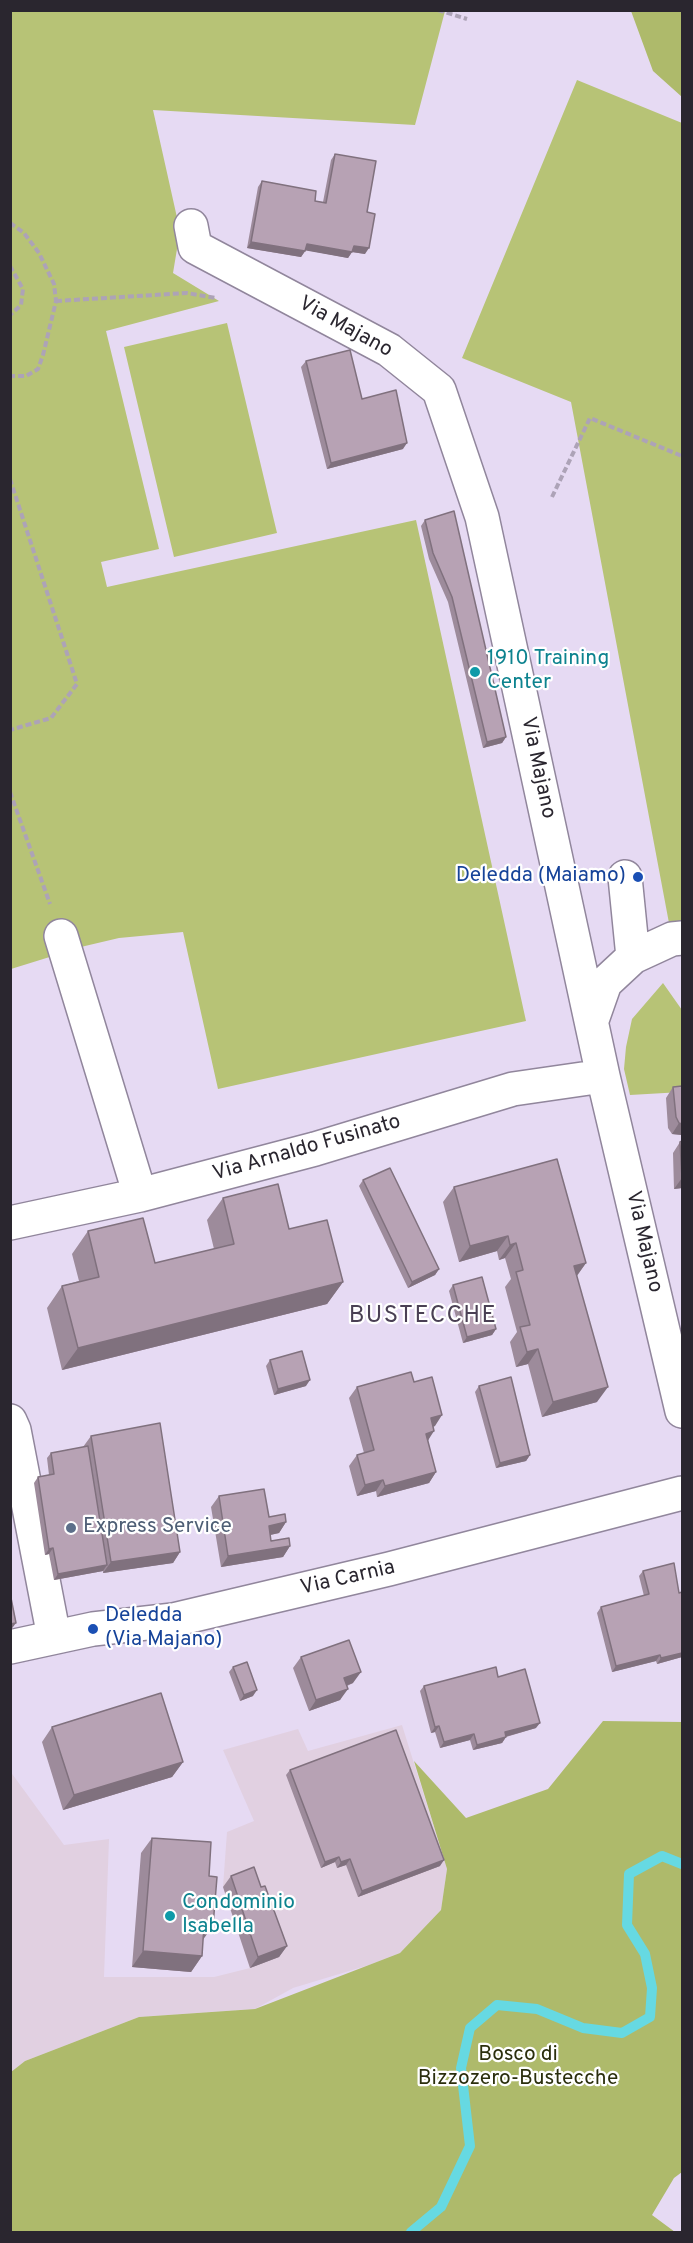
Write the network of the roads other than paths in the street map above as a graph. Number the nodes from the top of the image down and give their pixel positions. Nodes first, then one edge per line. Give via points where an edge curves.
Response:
1 (191, 226) dead end
2 (625, 877) dead end
3 (61, 936) road end
4 (682, 938) edge
5 (633, 957) junction
6 (592, 1020) junction
7 (603, 1076) junction
8 (140, 1195) junction
9 (10, 1223) edge
10 (682, 1411) edge
11 (10, 1421) edge
12 (682, 1493) edge
13 (54, 1637) junction
14 (10, 1647) edge

1 - 6 street, Via Majano via 195,247 389,350 440,390 482,517
2 - 5 street
3 - 8 street
4 - 5 street
5 - 6 street via 604,983
6 - 7 street, Via Majano
7 - 8 street, Via Arnaldo Fusinato via 513,1089 315,1149
7 - 10 street, Via Majano
8 - 9 street, Via Arnaldo Fusinato
11 - 13 street
12 - 13 street, Via Carnia via 173,1620
13 - 14 street, Via Carnia

